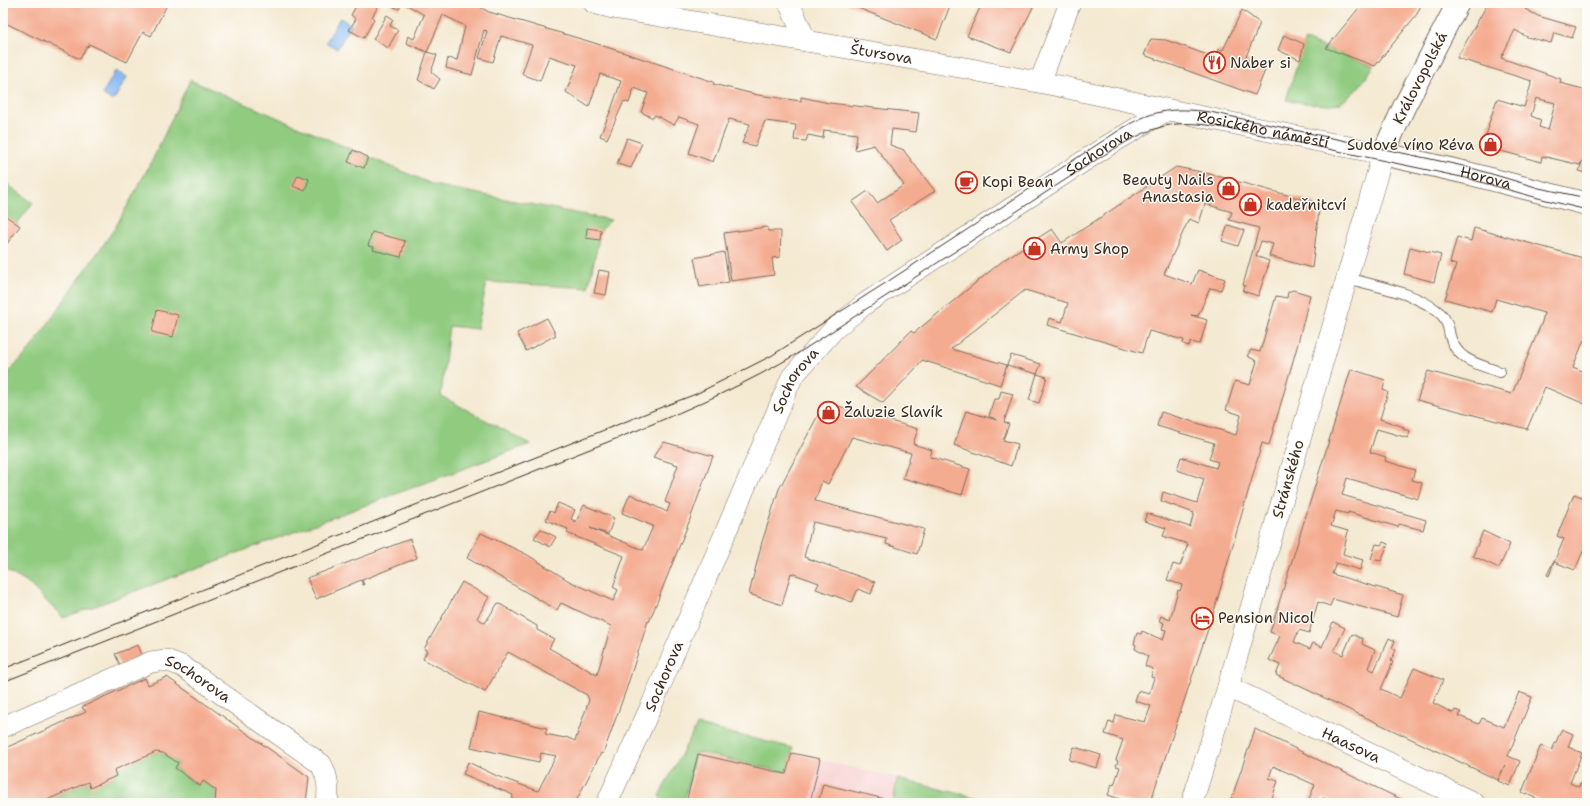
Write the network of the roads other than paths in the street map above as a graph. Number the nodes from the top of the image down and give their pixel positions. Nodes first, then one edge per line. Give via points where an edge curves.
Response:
1 (594, 3) edge
2 (789, 3) edge
3 (1070, 3) edge
4 (1458, 3) edge
5 (806, 41) junction
6 (1040, 82) junction
7 (1166, 110) junction
8 (1383, 154) junction
9 (1587, 204) edge
10 (1347, 278) junction
11 (1500, 372) dead end
12 (1228, 687) junction
13 (3, 727) edge
14 (327, 803) edge
15 (607, 803) edge
16 (1192, 803) edge
17 (1474, 803) edge

1 - 5 street, Štursova
2 - 5 street
3 - 6 street
4 - 8 street, Královopolská via 1404,107
5 - 6 street, Štursova
6 - 7 street, Štursova
7 - 8 street, Rosického náměstí
7 - 15 street, Sochorova via 866,303 834,329 792,377
8 - 9 street, Horova
8 - 10 street, Stránského
10 - 11 lane via 1409,296 1429,305 1442,315 1456,350 1472,362
10 - 12 street, Stránského
12 - 16 street, Stránského
12 - 17 street, Haasova
13 - 14 street, Sochorova via 151,662 166,660 182,666 321,764 328,782

